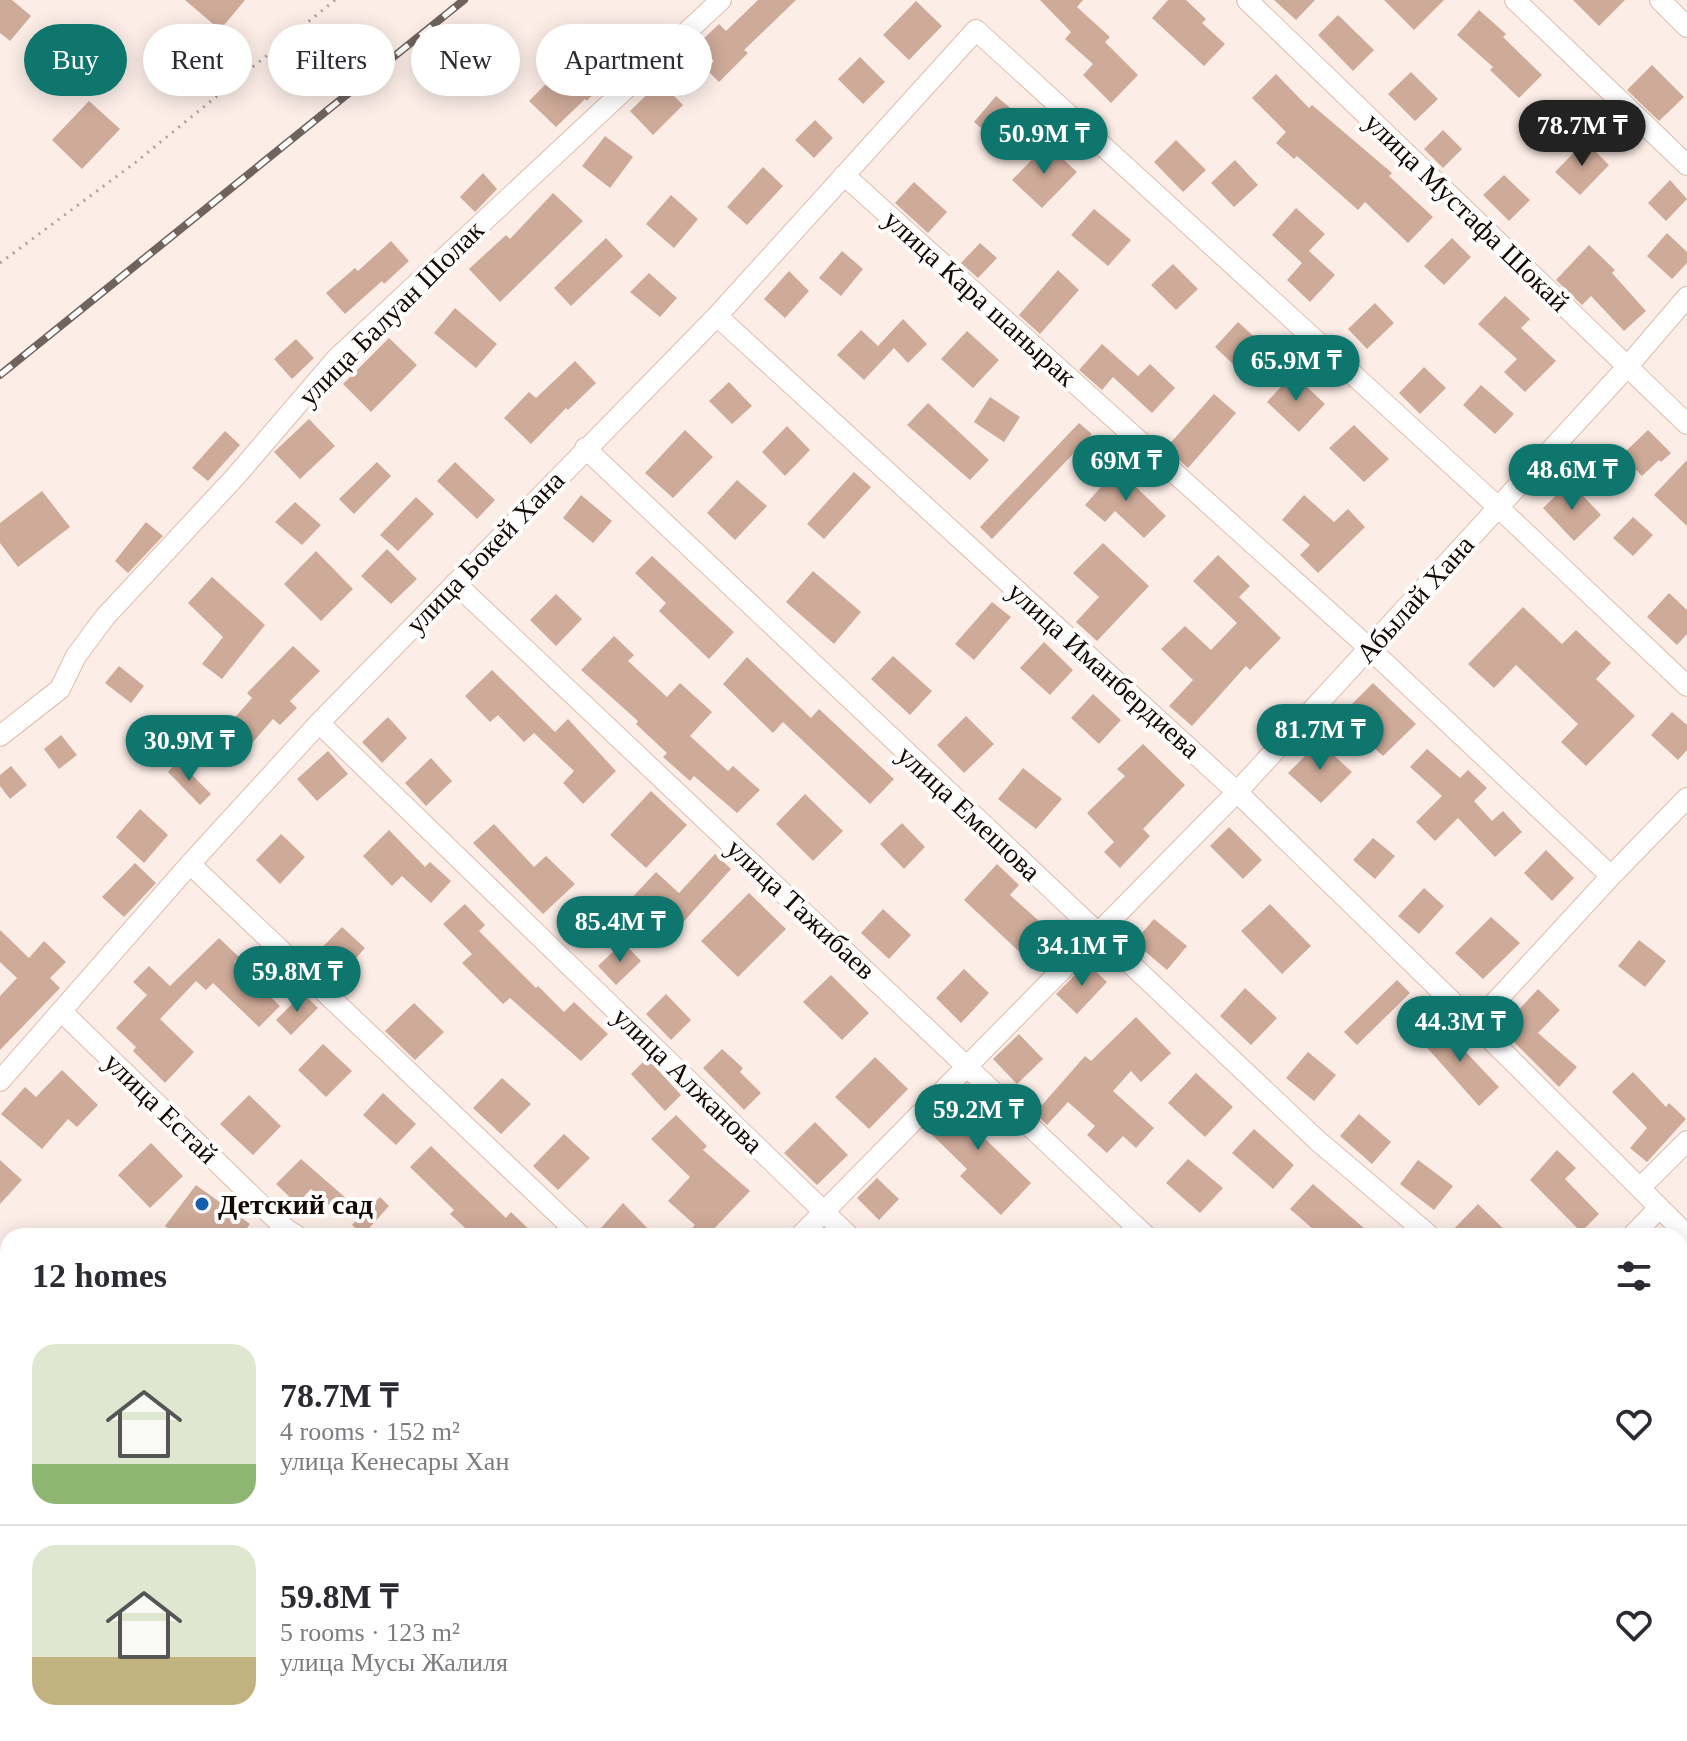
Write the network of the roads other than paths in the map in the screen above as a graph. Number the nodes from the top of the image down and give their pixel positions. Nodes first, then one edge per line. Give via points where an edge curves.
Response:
1 (721, 0) edge
2 (1247, 0) edge
3 (1515, 0) edge
4 (1660, 0) edge
5 (1687, 27) edge
6 (1687, 165) edge
7 (844, 175) junction
8 (1687, 297) edge
9 (717, 316) junction
10 (1628, 366) junction
11 (1687, 424) edge
12 (585, 448) junction
13 (1498, 507) junction
14 (455, 583) junction
15 (1370, 649) junction
16 (1687, 686) edge
17 (319, 723) junction
18 (0, 736) edge
19 (1237, 792) junction
20 (1687, 798) edge
21 (190, 864) junction
22 (1611, 876) junction
23 (1098, 934) junction
24 (61, 1011) junction
25 (1475, 1024) junction
26 (966, 1065) junction
27 (0, 1081) edge
28 (1687, 1141) edge
29 (1641, 1187) junction
30 (1659, 1208) junction
31 (824, 1211) junction
32 (285, 1228) edge
33 (573, 1228) edge
34 (808, 1228) edge
35 (841, 1228) edge
36 (1138, 1228) edge
37 (1421, 1228) edge
38 (1640, 1228) edge
39 (1680, 1228) edge

1 - 18 street, улица Балуан Шолак via 337,358 105,617 60,689
2 - 10 street, улица Мустафа Шокай
3 - 6 street
4 - 5 street
7 - 9 street, улица Бокей Хана
7 - 13 street, улица Бокей Хана via 976,30
7 - 15 street, улица Кара шанырак
8 - 10 street, Абылай Хана
9 - 12 street, улица Бокей Хана
9 - 19 street, улица Иманбердиева
10 - 11 street, улица Мустафа Шокай
10 - 13 street, Абылай Хана
12 - 14 street, улица Бокей Хана
12 - 23 street, улица Емешова
13 - 15 street, Абылай Хана
13 - 16 street
14 - 17 street, улица Бокей Хана
14 - 26 street, улица Тажибаев
15 - 19 street, Абылай Хана
15 - 22 street, улица Кара шанырак
17 - 21 street, улица Бокей Хана
17 - 31 street, улица Алжанова
19 - 23 street, Абылай Хана
19 - 25 street, улица Иманбердиева
20 - 22 street
21 - 24 street, улица Бокей Хана
21 - 33 street
22 - 25 street
23 - 26 street, Абылай Хана
23 - 37 street, улица Емешова via 1318,1141
24 - 27 street, улица Бокей Хана
24 - 32 street, улица Естай
25 - 29 street, улица Иманбердиева
26 - 31 street, Абылай Хана
26 - 36 street, улица Тажибаев
28 - 29 street
29 - 30 street, улица Иманбердиева
30 - 38 street
30 - 39 street, улица Иманбердиева
31 - 34 street, Абылай Хана
31 - 35 street, улица Алжанова

